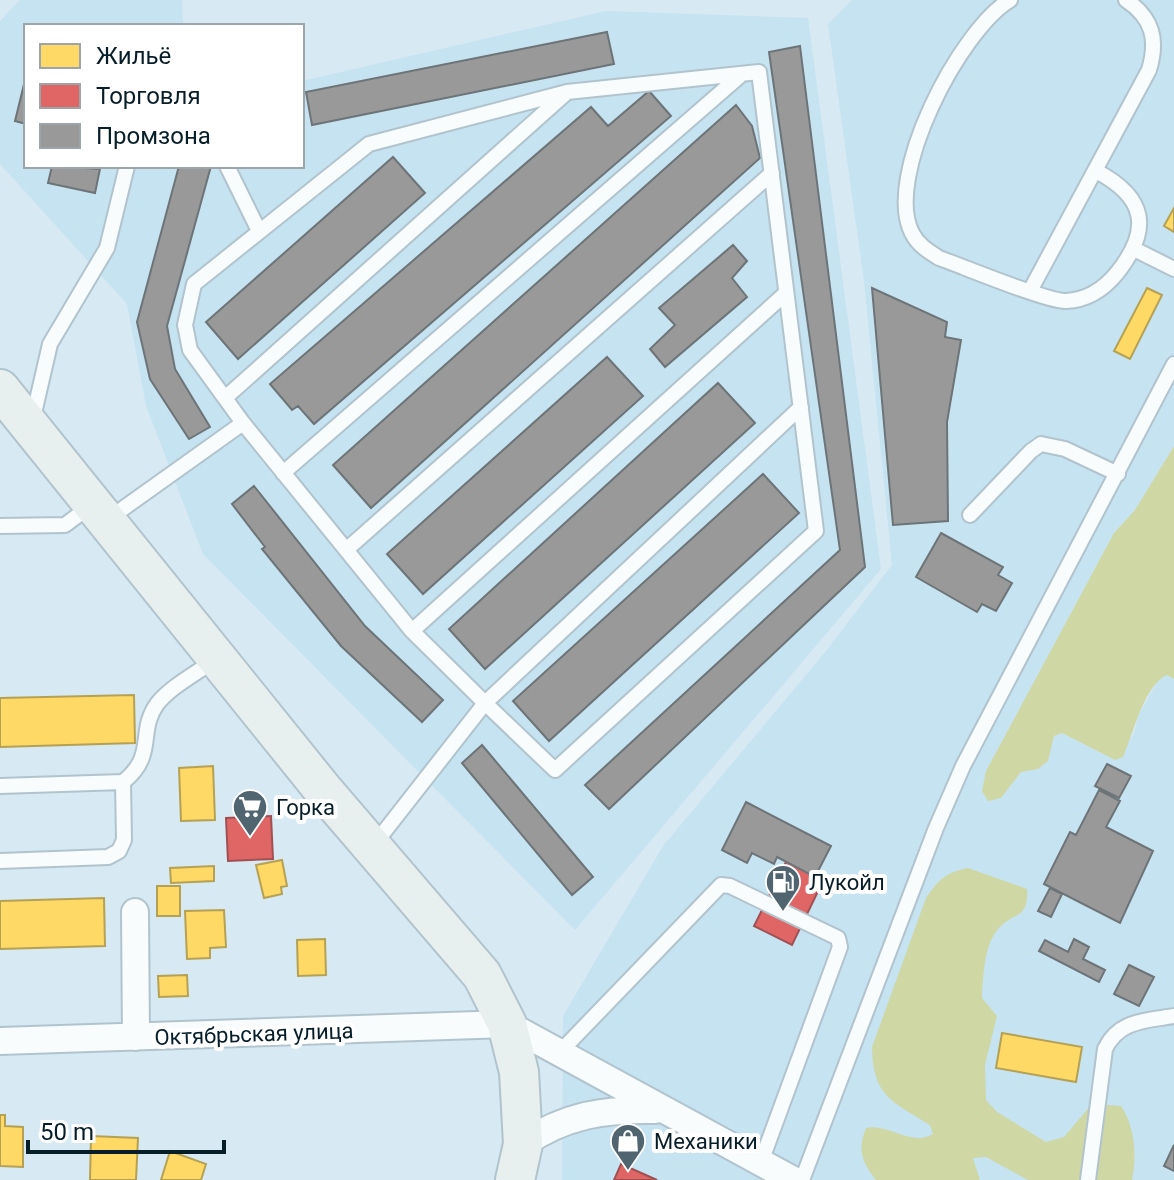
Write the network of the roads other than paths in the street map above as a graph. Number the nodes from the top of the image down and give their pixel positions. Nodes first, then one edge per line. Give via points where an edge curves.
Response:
1 (1010, 0) edge
2 (1126, 0) edge
3 (742, 74) junction
4 (567, 92) junction
5 (127, 168) edge
6 (228, 168) edge
7 (1096, 171) junction
8 (772, 173) junction
9 (259, 231) junction
10 (1136, 250) junction
11 (1174, 269) edge
12 (1030, 291) junction
13 (786, 293) junction
14 (1174, 364) edge
15 (0, 389) edge
16 (225, 398) junction
17 (801, 407) junction
18 (243, 423) junction
19 (31, 426) junction
20 (283, 473) junction
21 (1118, 474) junction
22 (100, 512) junction
23 (970, 515) dead end
24 (0, 526) edge
25 (346, 550) junction
26 (412, 631) junction
27 (217, 658) junction
28 (485, 703) junction
29 (123, 782) junction
30 (0, 786) edge
31 (373, 846) junction
32 (0, 861) edge
33 (135, 912) dead end
34 (1174, 1016) edge
35 (507, 1024) junction
36 (136, 1037) junction
37 (0, 1041) edge
38 (559, 1053) junction
39 (659, 1110) junction
40 (519, 1162) edge
41 (761, 1162) junction
42 (793, 1180) edge
43 (802, 1180) edge
44 (1088, 1180) edge

1 - 12 lane via 983,25 937,92 910,166 906,211 922,247 939,258
2 - 7 lane via 1149,21 1153,57
3 - 4 lane
3 - 8 lane via 759,72
3 - 20 lane
4 - 9 lane via 369,144
4 - 16 lane
5 - 19 lane via 107,248 50,344
6 - 9 lane
7 - 10 lane via 1115,181 1135,204
7 - 12 lane
8 - 13 lane
8 - 25 lane
9 - 16 lane via 194,284 185,325 190,350
10 - 11 lane
10 - 12 lane via 1105,287 1084,298 1063,302
13 - 17 lane
13 - 26 lane
14 - 21 lane
15 - 19 main road
16 - 18 lane
17 - 28 lane
17 - 28 lane via 816,531 555,770
18 - 20 lane
18 - 22 lane
19 - 22 main road
20 - 25 lane
21 - 23 lane via 1065,449 1041,444
21 - 43 lane via 963,766
22 - 24 lane via 65,525
22 - 27 main road
25 - 26 lane
26 - 28 lane
27 - 29 lane via 158,703 143,760
27 - 31 main road
28 - 31 lane
29 - 30 lane
29 - 32 lane via 124,840 119,851 108,857
31 - 35 main road via 482,975
33 - 36 street
34 - 44 lane via 1125,1025 1113,1033 1105,1049
35 - 36 street, Октябрьская улица
35 - 38 street
35 - 40 main road via 519,1072
36 - 37 street, Октябрьская улица
38 - 39 street
38 - 41 lane via 721,885 838,938 840,947
39 - 40 street via 579,1115 547,1127
39 - 41 street
41 - 42 street

